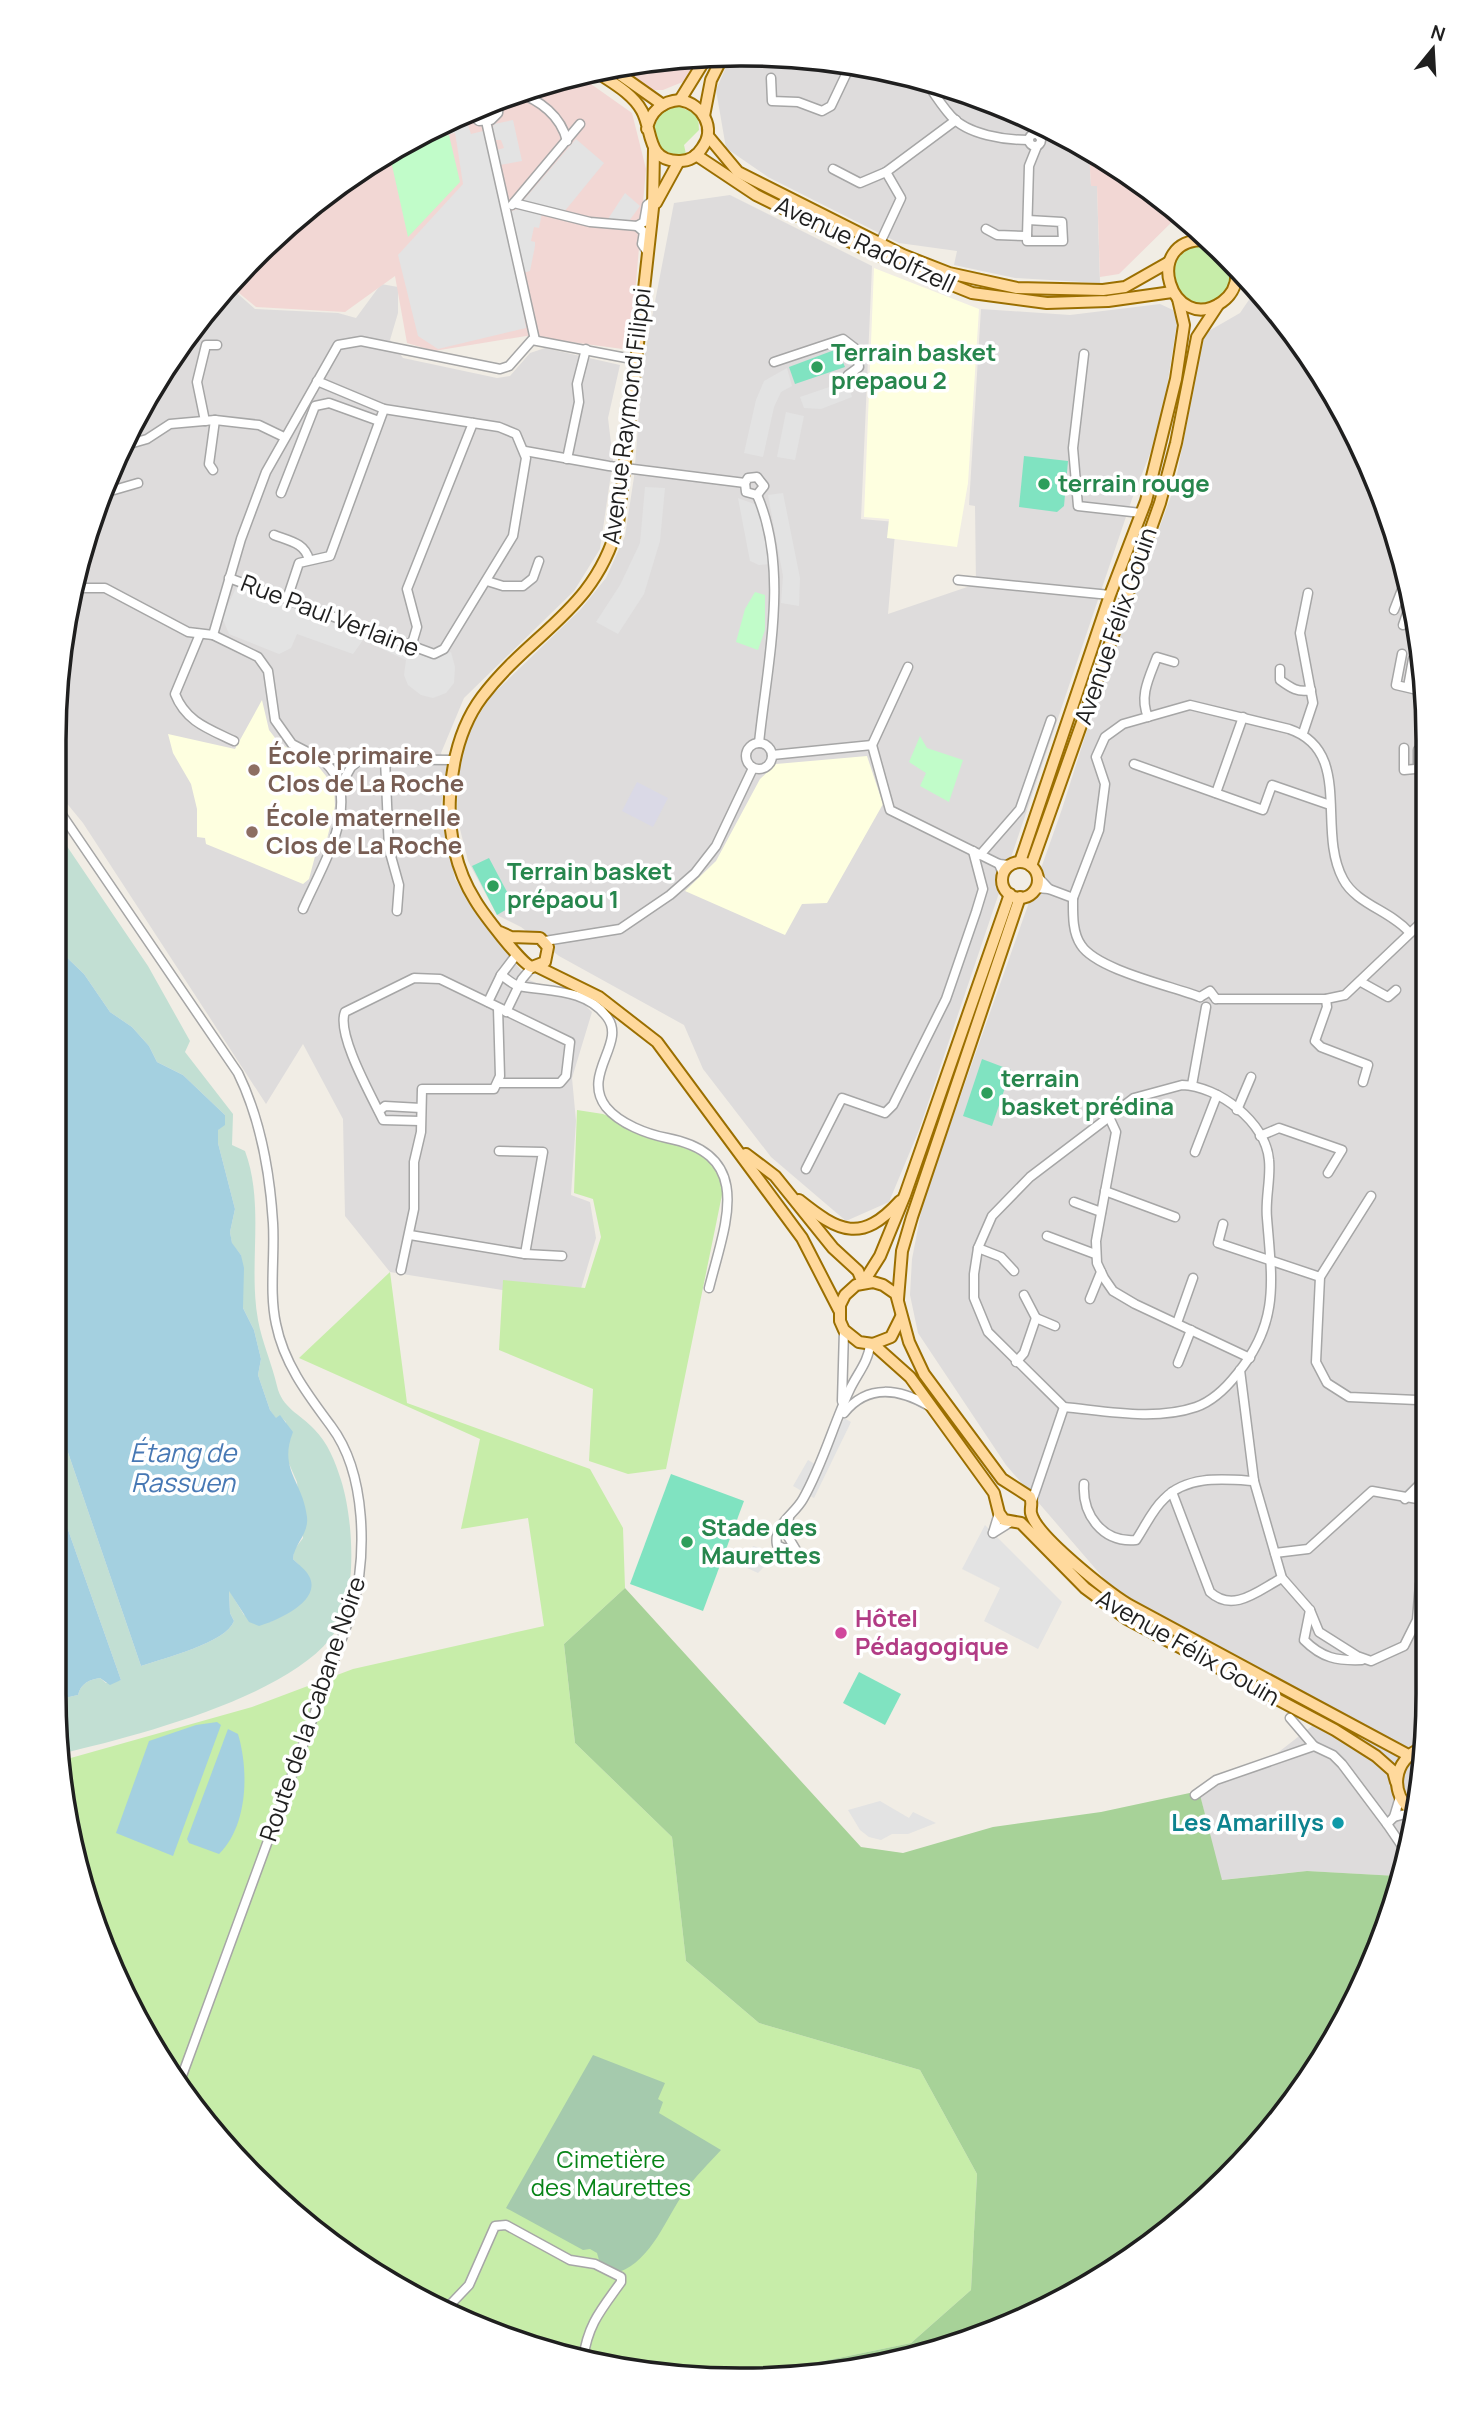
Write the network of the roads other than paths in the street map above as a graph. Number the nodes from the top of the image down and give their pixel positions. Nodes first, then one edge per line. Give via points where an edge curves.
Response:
1 (717, 67) edge
2 (700, 68) edge
3 (846, 75) edge
4 (623, 77) edge
5 (771, 78) dead end
6 (607, 79) edge
7 (937, 96) edge
8 (530, 100) edge
9 (680, 100) junction
10 (663, 105) junction
11 (498, 112) edge
12 (704, 116) junction
13 (478, 120) edge
14 (956, 120) junction
15 (486, 121) junction
16 (580, 124) dead end
17 (648, 129) junction
18 (708, 136) junction
19 (1040, 136) edge
20 (567, 141) junction
21 (1032, 143) junction
22 (654, 149) junction
23 (696, 155) junction
24 (679, 161) junction
25 (833, 169) dead end
26 (886, 172) junction
27 (514, 203) junction
28 (653, 204) junction
29 (504, 207) junction
30 (1028, 220) junction
31 (637, 226) junction
32 (986, 229) dead end
33 (1027, 236) junction
34 (1191, 238) edge
35 (1194, 242) edge
36 (880, 243) junction
37 (1188, 243) junction
38 (648, 253) junction
39 (1169, 262) junction
40 (1237, 284) edge
41 (1175, 295) junction
42 (1218, 305) junction
43 (535, 340) junction
44 (217, 345) dead end
45 (586, 349) junction
46 (1084, 354) dead end
47 (637, 360) junction
48 (774, 362) dead end
49 (848, 375) dead end
50 (317, 381) junction
51 (384, 409) junction
52 (205, 421) junction
53 (215, 421) junction
54 (379, 421) junction
55 (473, 423) junction
56 (284, 437) junction
57 (137, 442) edge
58 (525, 451) junction
59 (567, 459) junction
60 (624, 468) junction
61 (213, 470) dead end
62 (138, 483) dead end
63 (745, 483) junction
64 (115, 490) edge
65 (281, 493) dead end
66 (757, 495) junction
67 (1141, 513) junction
68 (274, 535) dead end
69 (309, 560) junction
70 (539, 561) dead end
71 (229, 578) junction
72 (958, 580) dead end
73 (487, 581) junction
74 (84, 588) edge
75 (1308, 593) dead end
76 (1110, 595) junction
77 (1400, 595) edge
78 (287, 599) junction
79 (1394, 610) dead end
80 (1405, 620) edge
81 (1403, 625) dead end
82 (200, 634) junction
83 (213, 635) junction
84 (411, 647) junction
85 (1402, 654) dead end
86 (1174, 662) dead end
87 (908, 667) dead end
88 (1411, 668) edge
89 (1280, 669) dead end
90 (1408, 687) junction
91 (1413, 688) edge
92 (1311, 690) junction
93 (1148, 717) junction
94 (1243, 717) junction
95 (1051, 720) dead end
96 (1303, 733) junction
97 (234, 741) dead end
98 (759, 743) junction
99 (872, 745) junction
100 (1404, 748) dead end
101 (772, 755) junction
102 (321, 759) junction
103 (386, 759) junction
104 (361, 760) junction
105 (455, 760) junction
106 (1134, 764) dead end
107 (753, 768) junction
108 (1416, 769) edge
109 (341, 785) junction
110 (1216, 793) junction
111 (1330, 805) junction
112 (66, 821) edge
113 (977, 853) junction
114 (1012, 866) junction
115 (1036, 882) junction
116 (1015, 896) junction
117 (1073, 898) junction
118 (303, 909) dead end
119 (397, 911) dead end
120 (1416, 927) edge
121 (500, 932) junction
122 (1409, 932) junction
123 (526, 938) junction
124 (545, 942) junction
125 (517, 954) junction
126 (548, 957) junction
127 (535, 967) junction
128 (500, 975) junction
129 (566, 979) junction
130 (1361, 982) junction
131 (518, 986) junction
132 (1396, 990) dead end
133 (1200, 997) junction
134 (1216, 999) junction
135 (1326, 999) junction
136 (488, 1002) junction
137 (1206, 1007) junction
138 (502, 1010) junction
139 (1251, 1077) dead end
140 (1363, 1082) dead end
141 (498, 1083) junction
142 (1192, 1085) junction
143 (1217, 1095) junction
144 (421, 1108) junction
145 (1237, 1110) junction
146 (379, 1111) junction
147 (1110, 1119) junction
148 (420, 1121) junction
149 (1260, 1136) junction
150 (735, 1144) junction
151 (499, 1151) dead end
152 (1195, 1152) dead end
153 (806, 1168) dead end
154 (1328, 1173) dead end
155 (788, 1191) junction
156 (1105, 1191) junction
157 (905, 1195) junction
158 (1371, 1196) dead end
159 (1074, 1202) dead end
160 (1101, 1212) junction
161 (1175, 1217) dead end
162 (1223, 1224) dead end
163 (410, 1235) junction
164 (1046, 1236) dead end
165 (978, 1248) junction
166 (525, 1254) junction
167 (1095, 1254) junction
168 (562, 1256) dead end
169 (1272, 1262) junction
170 (401, 1270) dead end
171 (1014, 1271) dead end
172 (1101, 1272) junction
173 (1320, 1277) junction
174 (1194, 1278) dead end
175 (863, 1283) junction
176 (709, 1288) dead end
177 (1024, 1295) dead end
178 (898, 1299) junction
179 (1090, 1299) dead end
180 (839, 1310) junction
181 (902, 1317) junction
182 (1036, 1318) junction
183 (1177, 1323) junction
184 (1055, 1326) dead end
185 (844, 1330) junction
186 (1191, 1330) junction
187 (871, 1344) junction
188 (1250, 1358) junction
189 (1016, 1362) junction
190 (1178, 1363) dead end
191 (1240, 1370) junction
192 (1416, 1400) edge
193 (1064, 1407) junction
194 (937, 1411) junction
195 (840, 1418) junction
196 (1254, 1480) junction
197 (1036, 1483) junction
198 (1084, 1484) dead end
199 (1416, 1489) edge
200 (1019, 1490) junction
201 (1172, 1492) junction
202 (1405, 1499) junction
203 (1416, 1500) edge
204 (1032, 1507) junction
205 (998, 1508) junction
206 (789, 1517) junction
207 (1009, 1523) junction
208 (1021, 1523) junction
209 (1275, 1553) junction
210 (1282, 1578) junction
211 (1310, 1610) junction
212 (1416, 1624) edge
213 (1366, 1660) junction
214 (1290, 1718) dead end
215 (1314, 1746) junction
216 (1413, 1753) edge
217 (1408, 1755) junction
218 (1396, 1782) junction
219 (1195, 1795) dead end
220 (1400, 1797) junction
221 (1406, 1804) edge
222 (1405, 1814) edge
223 (1394, 1817) junction
224 (1387, 1825) junction
225 (1399, 1842) edge
226 (183, 2073) edge
227 (452, 2303) edge
228 (585, 2350) edge

1 - 12 main road
2 - 9 main road
3 - 5 street via 831,106 822,111 798,102 772,101
4 - 10 main road
6 - 17 main road via 631,97 643,112
7 - 14 street
8 - 20 street via 561,123
9 - 10 main road
9 - 12 main road
10 - 17 main road via 651,117
11 - 15 street
12 - 18 main road
13 - 15 street
14 - 21 street via 1004,140
14 - 26 street
15 - 29 street
16 - 20 street
17 - 22 main road
18 - 23 main road
18 - 36 main road, Avenue Radolfzell via 738,172
19 - 21 street
20 - 27 street
21 - 30 street
22 - 24 main road via 664,158
22 - 28 main road, Avenue Raymond Filippi
23 - 24 main road
23 - 41 main road, Avenue Radolfzell via 749,191 875,254 972,293 1047,303
24 - 28 main road, Avenue Raymond Filippi
25 - 26 street via 860,183
26 - 36 street via 901,198
27 - 29 street
27 - 31 street via 590,222
28 - 31 street via 647,205 644,222
28 - 38 main road, Avenue Raymond Filippi
29 - 43 street
30 - 33 street
30 - 33 street via 1062,222 1063,241 1027,241
31 - 38 street via 644,232 642,244
32 - 33 street via 997,235
34 - 37 main road
35 - 37 main road
36 - 39 main road, Avenue Radolfzell via 949,273 993,285 1041,290 1125,287
37 - 39 main road, Avenue Radolfzell
38 - 47 main road, Avenue Raymond Filippi
39 - 41 main road, Avenue Félix Gouin via 1167,277
40 - 42 main road, Avenue Félix Gouin
41 - 42 main road via 1197,309
41 - 67 main road, Avenue Félix Gouin via 1184,325 1176,379
42 - 114 main road, Avenue Félix Gouin via 1197,337 1160,503
43 - 45 street
43 - 50 street via 500,369 349,341 338,345
44 - 52 street via 206,345 197,382
45 - 47 street
45 - 59 street
46 - 67 street via 1073,448 1079,506
47 - 60 main road, Avenue Raymond Filippi
48 - 49 street via 843,340 856,349 859,368
50 - 51 street
50 - 56 street
51 - 54 street
51 - 55 street
52 - 53 street
52 - 57 street via 170,424
53 - 56 street via 259,425
53 - 61 street via 209,464
54 - 65 street via 329,403 315,406
54 - 69 street via 330,556
55 - 58 street via 508,429
55 - 84 street via 407,589 417,627
56 - 71 street via 254,501
58 - 59 street
58 - 73 street, Rue Paul Verlaine via 515,530
59 - 60 street
60 - 63 street
60 - 105 main road, Avenue Raymond Filippi via 618,524 599,573 584,596 481,698
62 - 64 street
63 - 66 street via 746,492
63 - 66 street via 751,477 760,478 763,489
66 - 98 street via 776,565
67 - 76 main road, Avenue Félix Gouin
68 - 69 street via 301,545
69 - 78 street via 299,563
70 - 73 street via 533,578 523,586
71 - 78 street, Rue Paul Verlaine
71 - 83 street
72 - 76 street
73 - 84 street, Rue Paul Verlaine via 441,653
74 - 82 street via 105,588
75 - 92 street via 1300,633
76 - 114 main road, Avenue Félix Gouin
77 - 79 street
78 - 84 street, Rue Paul Verlaine
80 - 81 street
82 - 83 street
82 - 97 street via 175,694 193,722
83 - 102 street via 258,657 268,671 275,720 292,744
85 - 90 street via 1396,685
86 - 93 street via 1157,657 1145,688 1143,705
87 - 99 street
88 - 90 street
89 - 92 street via 1280,680 1290,687
90 - 91 street
92 - 96 street via 1313,703
93 - 94 street via 1190,705
93 - 117 street via 1123,724 1105,737 1096,757 1105,784 1099,830
94 - 96 street
94 - 110 street
95 - 113 street via 1020,809
96 - 111 street via 1327,762
98 - 101 street
98 - 107 street via 746,753
99 - 101 street
99 - 113 street via 890,810
100 - 108 street via 1404,770
101 - 107 street via 768,766
102 - 104 street
102 - 109 street
103 - 104 street
103 - 105 street
103 - 119 street via 389,849 399,884
104 - 109 street
105 - 121 main road, Avenue Raymond Filippi via 449,812 460,868 484,914
106 - 110 street
107 - 124 street via 716,846 670,895 620,929
109 - 118 street via 339,821
110 - 111 street via 1263,810 1272,785
111 - 122 street via 1332,837 1343,879 1351,891
112 - 226 street, Route de la Cabane Noire via 248,1094 269,1184 276,1325 302,1388 346,1454 362,1532 361,1578 352,1611
113 - 114 street
113 - 153 street via 983,888 931,1034 893,1105 885,1113 842,1098
114 - 115 main road
114 - 116 main road via 1003,885
115 - 116 main road
115 - 117 street
116 - 157 main road
116 - 178 main road, Avenue Félix Gouin via 908,1228
117 - 133 street via 1076,934 1082,947 1112,966
120 - 122 street
121 - 123 main road
121 - 125 main road, Avenue Raymond Filippi
122 - 130 street
123 - 124 main road via 536,936
123 - 125 main road
124 - 126 main road
125 - 127 main road via 521,962
125 - 128 street
126 - 127 main road
126 - 129 main road
127 - 129 main road
127 - 131 street
128 - 131 street
128 - 136 street
129 - 150 main road via 631,1019 657,1042
130 - 132 street via 1388,997
130 - 135 street via 1345,995
131 - 138 street
131 - 176 street via 560,989 607,1016 612,1029 597,1087 605,1105 637,1128 705,1150 721,1164 728,1186 725,1217
133 - 134 street via 1210,991
133 - 137 street
134 - 135 street
134 - 137 street
135 - 140 street via 1315,1041 1368,1065
136 - 138 street
136 - 146 street via 440,979 414,978 345,1012 341,1020 350,1048
137 - 142 street
138 - 141 street
138 - 141 street via 565,1038 571,1054 560,1083
139 - 145 street
141 - 144 street via 486,1091 422,1089
142 - 143 street
142 - 147 street via 1134,1097
143 - 145 street
143 - 152 street
144 - 146 street via 385,1106
144 - 148 street
145 - 149 street
146 - 148 street via 383,1120
147 - 156 street via 1116,1132
147 - 165 street via 1003,1202
148 - 163 street
149 - 154 street via 1279,1128 1342,1150
149 - 169 street via 1269,1159 1266,1214
150 - 155 main road
150 - 180 main road via 802,1238
151 - 166 street via 543,1152
155 - 157 main road via 825,1220 849,1230 875,1225
155 - 175 main road via 833,1248 858,1271
156 - 160 street
156 - 161 street
157 - 175 main road via 880,1256
158 - 173 street
159 - 160 street
160 - 167 street
162 - 169 street via 1217,1243
163 - 166 street
163 - 170 street
164 - 167 street
165 - 171 street via 1001,1257
165 - 189 street via 974,1274 978,1313 988,1332
166 - 168 street
167 - 172 street
169 - 173 street
169 - 188 street via 1266,1325
172 - 179 street
172 - 183 street via 1114,1291
173 - 192 street via 1316,1362 1327,1383 1349,1397
174 - 183 street
175 - 178 main road via 883,1285
175 - 180 main road via 845,1294
177 - 182 street
178 - 181 main road, Avenue Félix Gouin
180 - 185 main road
181 - 187 main road via 891,1337
181 - 200 main road, Avenue Félix Gouin via 924,1374 1002,1479
182 - 184 street
182 - 189 street via 1024,1353
183 - 186 street
185 - 187 main road via 851,1338
185 - 195 street
186 - 188 street
186 - 190 street
187 - 194 main road via 910,1377
187 - 195 street
188 - 191 street
189 - 193 street
191 - 193 street via 1222,1392 1198,1406 1172,1412
191 - 196 street
193 - 197 street
194 - 195 street via 904,1393 890,1391 865,1394
194 - 205 main road via 994,1493
195 - 206 street via 802,1501
196 - 201 street via 1191,1482
196 - 209 street
197 - 200 street
197 - 204 street
198 - 201 street via 1083,1503 1091,1518 1122,1541 1136,1540
199 - 202 street
200 - 204 main road, Avenue Félix Gouin
200 - 205 main road via 1002,1494
201 - 210 street via 1210,1592 1219,1600 1254,1595
202 - 203 street
202 - 209 street via 1372,1491 1308,1549
204 - 208 main road
204 - 217 main road, Avenue Félix Gouin via 1048,1535 1095,1583
205 - 207 main road
205 - 207 street via 993,1533
206 - 206 street via 778,1530 777,1545 802,1557 789,1543
207 - 208 main road
208 - 218 main road, Avenue Félix Gouin via 1099,1600 1335,1730 1393,1770
209 - 210 street
210 - 211 street
211 - 213 street via 1319,1632
211 - 213 street via 1304,1640 1318,1654 1339,1661
212 - 213 street via 1404,1646
214 - 215 street
215 - 219 street via 1216,1780
215 - 224 street via 1342,1763
216 - 217 main road
217 - 218 main road
218 - 220 main road
220 - 221 main road
220 - 223 street
222 - 223 street
223 - 224 street
224 - 225 street
227 - 228 street via 469,2285 495,2226 506,2225 570,2260 595,2264 621,2277 590,2328

